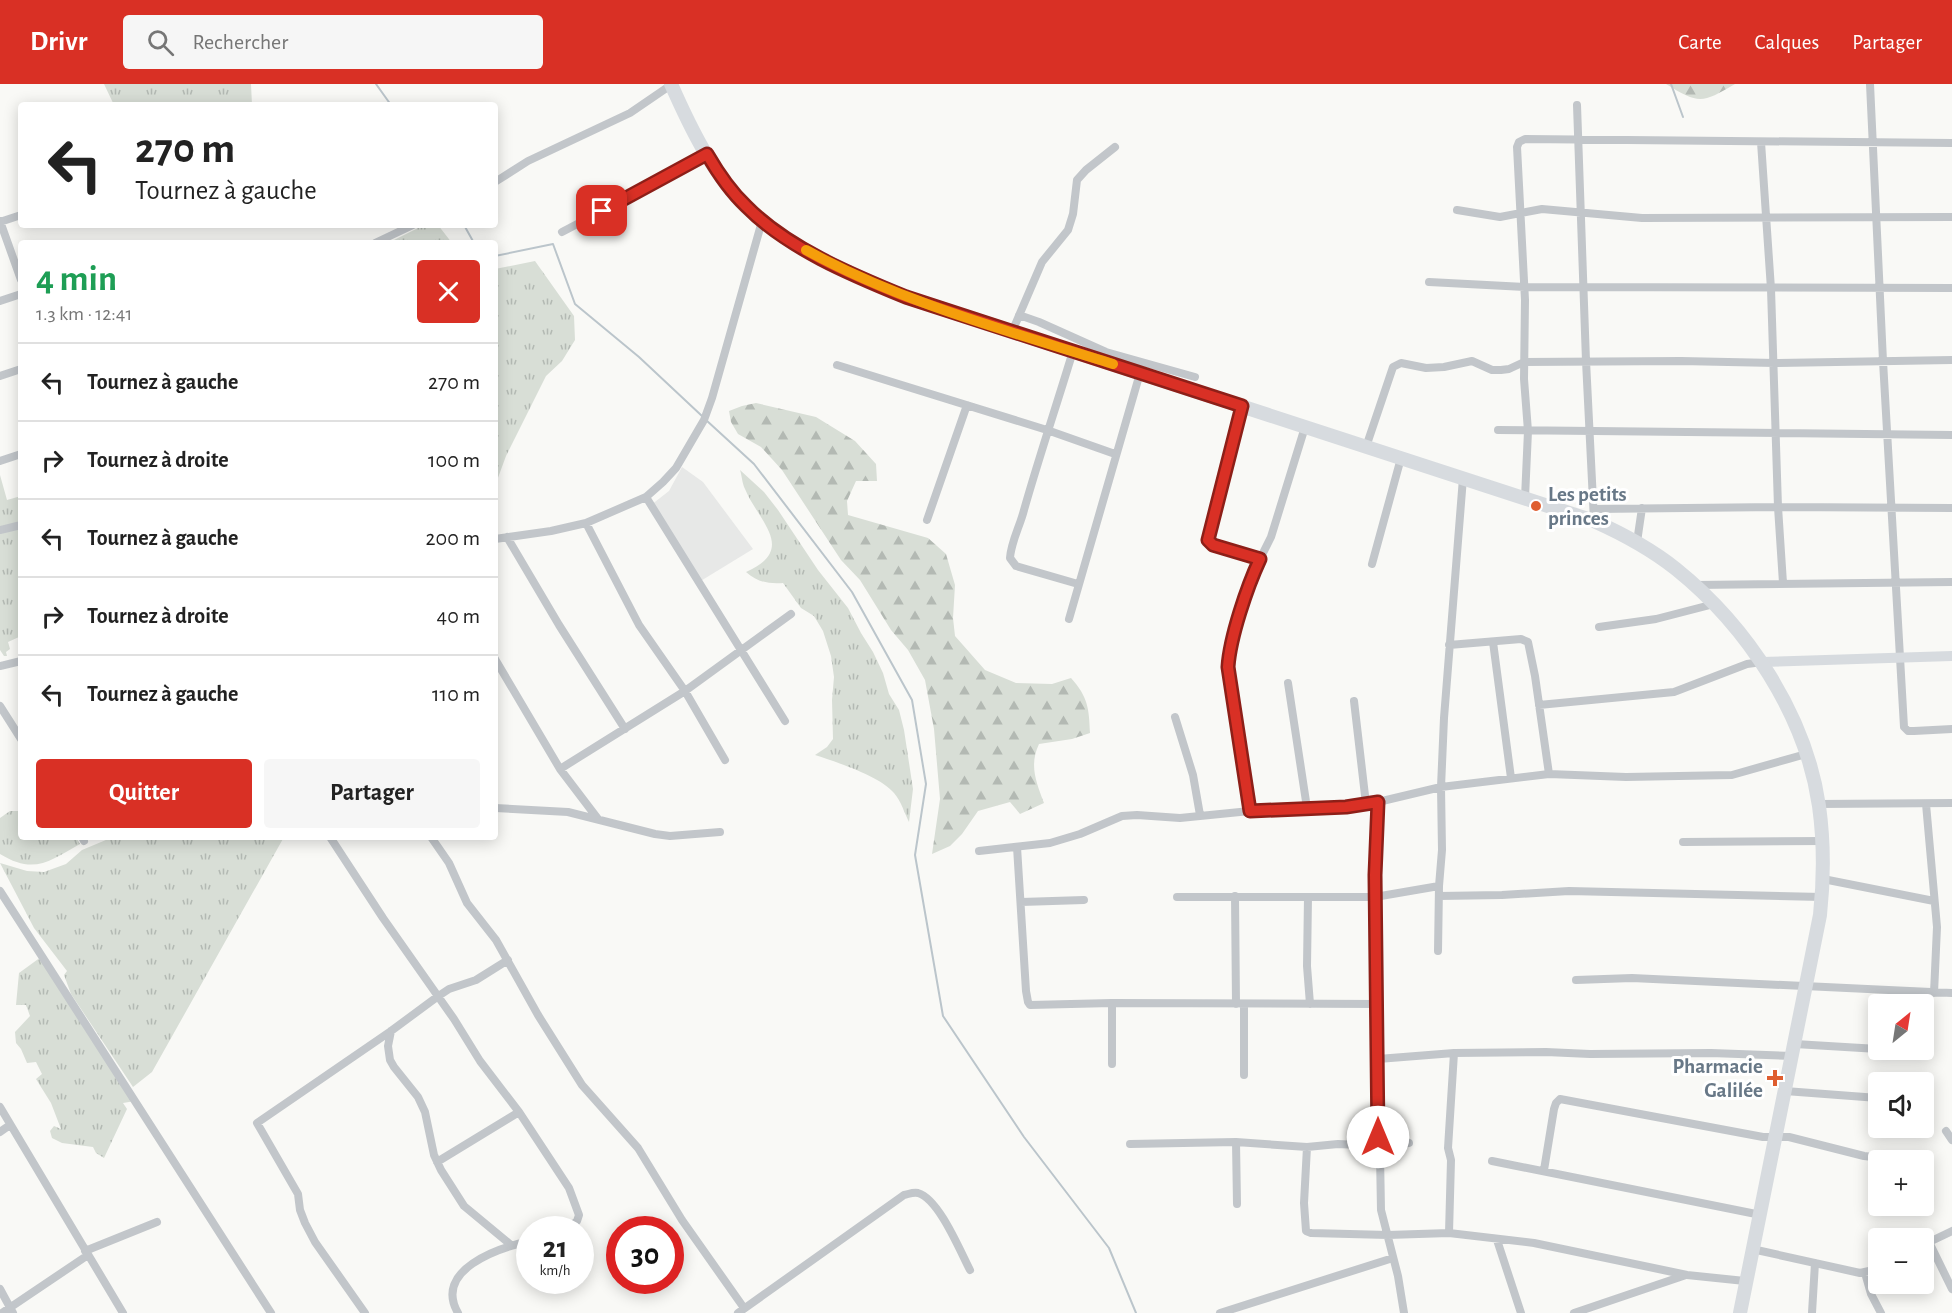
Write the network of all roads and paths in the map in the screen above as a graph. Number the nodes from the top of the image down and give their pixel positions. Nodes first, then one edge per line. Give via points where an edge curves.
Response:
1 (1870, 84) edge
2 (671, 85) edge
3 (1577, 105) dead end
4 (1578, 140) junction
5 (1761, 142) junction
6 (1873, 142) junction
7 (1952, 143) edge
8 (1115, 147) dead end
9 (707, 154) junction
10 (498, 180) edge
11 (1457, 210) dead end
12 (1522, 213) junction
13 (1581, 213) junction
14 (18, 216) edge
15 (1765, 217) junction
16 (1876, 217) junction
17 (1952, 217) edge
18 (762, 221) junction
19 (0, 222) edge
20 (407, 228) edge
21 (562, 231) dead end
22 (381, 240) edge
23 (18, 272) edge
24 (1430, 282) dead end
25 (1583, 286) junction
26 (1525, 287) junction
27 (1880, 288) junction
28 (1952, 288) edge
29 (1772, 289) junction
30 (18, 295) edge
31 (0, 301) edge
32 (1019, 315) junction
33 (1012, 332) junction
34 (1072, 351) junction
35 (1952, 360) edge
36 (1586, 361) junction
37 (1883, 361) junction
38 (1524, 362) junction
39 (1775, 363) junction
40 (837, 365) dead end
41 (18, 370) edge
42 (1140, 373) junction
43 (0, 376) edge
44 (1195, 377) dead end
45 (967, 405) junction
46 (1242, 406) junction
47 (1305, 426) junction
48 (1047, 430) junction
49 (1498, 430) dead end
50 (1528, 430) junction
51 (1590, 431) junction
52 (1777, 432) junction
53 (1887, 434) junction
54 (1952, 435) edge
55 (1366, 447) junction
56 (1115, 454) junction
57 (18, 455) edge
58 (1401, 458) junction
59 (0, 461) edge
60 (1462, 478) junction
61 (646, 497) junction
62 (1525, 498) junction
63 (1778, 507) junction
64 (1642, 508) junction
65 (1952, 508) edge
66 (1891, 509) junction
67 (1594, 515) junction
68 (927, 520) dead end
69 (586, 523) junction
70 (18, 526) edge
71 (0, 530) edge
72 (507, 537) junction
73 (498, 538) edge
74 (1636, 542) junction
75 (1260, 559) junction
76 (1372, 564) dead end
77 (1783, 582) junction
78 (1952, 582) edge
79 (1895, 583) junction
80 (1078, 584) junction
81 (1694, 585) junction
82 (1714, 604) junction
83 (791, 614) dead end
84 (1069, 619) dead end
85 (1599, 627) dead end
86 (1493, 642) junction
87 (1449, 645) junction
88 (741, 651) junction
89 (1952, 656) edge
90 (1900, 659) junction
91 (18, 662) edge
92 (1762, 662) junction
93 (498, 664) edge
94 (0, 666) edge
95 (1288, 683) dead end
96 (685, 692) junction
97 (1354, 701) dead end
98 (1539, 705) junction
99 (0, 706) edge
100 (1175, 717) dead end
101 (785, 721) dead end
102 (625, 729) junction
103 (1952, 729) edge
104 (18, 734) edge
105 (1806, 754) junction
106 (725, 760) dead end
107 (560, 769) junction
108 (1549, 774) junction
109 (1511, 778) junction
110 (1441, 787) junction
111 (1378, 802) junction
112 (1952, 803) edge
113 (1366, 804) junction
114 (1819, 804) junction
115 (1926, 804) junction
116 (498, 808) edge
117 (1307, 808) junction
118 (1250, 811) junction
119 (1200, 815) junction
120 (598, 819) junction
121 (720, 832) dead end
122 (332, 840) edge
123 (433, 840) edge
124 (1823, 841) junction
125 (1683, 842) dead end
126 (1017, 848) junction
127 (979, 851) dead end
128 (1823, 879) junction
129 (1439, 886) junction
130 (0, 891) edge
131 (1235, 896) junction
132 (1439, 896) junction
133 (1177, 897) dead end
134 (1308, 897) junction
135 (1376, 897) junction
136 (1822, 897) junction
137 (1084, 900) dead end
138 (1934, 901) junction
139 (1021, 902) junction
140 (1438, 951) dead end
141 (508, 960) junction
142 (1576, 980) dead end
143 (1806, 987) junction
144 (1934, 993) junction
145 (1952, 993) edge
146 (436, 997) junction
147 (1112, 1003) junction
148 (1240, 1004) junction
149 (1310, 1004) junction
150 (1377, 1004) junction
151 (391, 1031) junction
152 (1868, 1049) edge
153 (1794, 1050) junction
154 (1454, 1053) junction
155 (1378, 1059) junction
156 (1112, 1064) dead end
157 (1244, 1075) dead end
158 (1785, 1091) junction
159 (1868, 1097) edge
160 (0, 1107) edge
161 (519, 1112) junction
162 (10, 1125) junction
163 (1946, 1131) dead end
164 (0, 1132) edge
165 (1775, 1137) junction
166 (1952, 1140) edge
167 (1236, 1142) junction
168 (1409, 1143) dead end
169 (1130, 1144) dead end
170 (1379, 1146) junction
171 (1307, 1147) junction
172 (1868, 1156) edge
173 (1492, 1161) dead end
174 (437, 1162) junction
175 (1544, 1170) junction
176 (1238, 1204) dead end
177 (1761, 1215) junction
178 (579, 1216) edge
179 (157, 1222) dead end
180 (1952, 1232) edge
181 (1449, 1233) junction
182 (1388, 1235) junction
183 (1497, 1240) junction
184 (1934, 1240) edge
185 (516, 1244) edge
186 (511, 1245) junction
187 (1752, 1249) junction
188 (87, 1253) junction
189 (1393, 1258) junction
190 (1934, 1258) edge
191 (1815, 1263) junction
192 (970, 1270) dead end
193 (1868, 1272) edge
194 (1865, 1273) junction
195 (1687, 1275) junction
196 (1745, 1281) junction
197 (0, 1289) edge
198 (1952, 1289) edge
199 (11, 1310) edge
200 (741, 1311) edge
201 (2, 1313) edge
202 (123, 1313) edge
203 (270, 1313) edge
204 (365, 1313) edge
205 (458, 1313) edge
206 (1220, 1313) edge
207 (1404, 1313) edge
208 (1521, 1313) edge
209 (1574, 1313) edge
210 (1740, 1313) edge
211 (1812, 1313) edge
212 (1881, 1313) edge

1 - 6 street
2 - 9 highway
2 - 10 street via 630,113
3 - 4 street
4 - 5 street
4 - 12 street via 1519,142
4 - 13 street
5 - 6 street
5 - 15 street
6 - 7 street
6 - 16 street
8 - 32 street via 1077,180 1068,230 1042,262
9 - 18 highway via 734,193
9 - 21 street
11 - 12 street via 1500,217
12 - 13 street via 1542,209
12 - 26 street
13 - 15 street via 1642,218
13 - 25 street
14 - 19 street
15 - 16 street
15 - 29 street
16 - 17 street
16 - 27 street
18 - 33 highway via 864,280
18 - 61 street via 704,420 676,468
19 - 23 street
20 - 22 street
24 - 26 street
25 - 26 street
25 - 29 street
25 - 36 street
26 - 38 street
27 - 28 street
27 - 29 street
27 - 37 street
29 - 39 street
30 - 31 street
32 - 33 street
32 - 44 street via 1106,352
33 - 34 highway
34 - 42 highway
34 - 48 street
35 - 37 street
36 - 38 street
36 - 39 street
36 - 51 street
37 - 39 street
37 - 53 street
38 - 50 street
38 - 55 street via 1501,370 1472,361 1435,368 1397,364
39 - 52 street
40 - 45 street
41 - 43 street
42 - 46 highway
42 - 56 street
45 - 48 street
45 - 68 street
46 - 47 highway
46 - 75 street via 1208,540
47 - 55 highway
47 - 75 street via 1269,544
48 - 56 street
48 - 80 street via 1010,558 1016,566
49 - 50 street
50 - 51 street
50 - 62 street
51 - 52 street
51 - 67 street
52 - 53 street
52 - 63 street
53 - 54 street
53 - 66 street
55 - 58 highway
56 - 80 street
57 - 59 street
58 - 60 highway
58 - 76 street
60 - 62 highway
60 - 87 street
61 - 69 street
61 - 88 street
62 - 67 highway
63 - 64 street
63 - 66 street
63 - 77 street
64 - 67 street
64 - 74 street
65 - 66 street
66 - 79 street
67 - 74 highway
69 - 72 street
69 - 96 street via 639,625
70 - 71 street
72 - 73 street
72 - 102 street
74 - 81 highway
75 - 118 street via 1228,667
77 - 79 street
77 - 81 street
78 - 79 street
79 - 90 street
80 - 84 street
81 - 82 highway
82 - 85 street via 1656,620
82 - 92 highway
83 - 88 street
86 - 87 street
86 - 98 street via 1528,642
86 - 109 street
87 - 110 street
88 - 96 street
88 - 101 street
89 - 90 street
90 - 92 street
90 - 103 street via 1904,727 1914,732
91 - 94 street
92 - 98 street via 1674,692
92 - 105 highway via 1786,704
93 - 107 street
95 - 117 street
96 - 102 street
96 - 106 street
97 - 113 street
98 - 108 street
99 - 104 street
100 - 119 street
102 - 107 street
105 - 108 street via 1732,775
105 - 114 highway
107 - 120 street
108 - 109 street
109 - 110 street
110 - 111 street
110 - 129 street
111 - 113 street
111 - 135 street
112 - 115 street
113 - 117 street
114 - 115 street
114 - 124 highway
115 - 138 street
116 - 120 street via 568,812
117 - 118 street
118 - 119 street
119 - 126 street via 1122,816 1080,834
120 - 121 street via 670,836
122 - 146 street
123 - 141 street via 449,863 467,903
124 - 125 street
124 - 128 highway
126 - 127 street
126 - 139 street
128 - 136 highway
128 - 138 street
129 - 132 street
129 - 135 street
130 - 203 street
131 - 133 street
131 - 134 street
131 - 148 street
132 - 136 street via 1569,891
132 - 140 street
134 - 135 street
134 - 149 street
135 - 150 street
136 - 143 highway
137 - 139 street
138 - 144 street
139 - 147 street via 1030,1005
141 - 146 street via 476,980
141 - 200 street via 582,1085 638,1148
142 - 143 street via 1632,978
143 - 144 street
143 - 153 highway
144 - 145 street
146 - 151 street
146 - 161 street
147 - 148 street
147 - 156 street
148 - 149 street
148 - 157 street
149 - 150 street
150 - 155 street
151 - 174 street via 390,1060 425,1112
151 - 204 street via 257,1123 298,1194 305,1223 315,1242
152 - 153 street
153 - 154 street
153 - 158 highway
154 - 155 street
154 - 181 street via 1448,1148
155 - 170 street
158 - 159 street
158 - 165 highway
160 - 162 street
161 - 174 street
161 - 178 street via 569,1188
162 - 164 street
162 - 188 street
163 - 166 street
165 - 172 street
165 - 175 street via 1694,1126 1560,1099 1554,1109
165 - 177 highway
167 - 169 street
167 - 171 street
167 - 176 street
168 - 170 street
170 - 171 street
170 - 182 street via 1381,1210
171 - 182 street via 1306,1231
173 - 175 street
174 - 186 street via 464,1206
175 - 177 street
177 - 187 highway
179 - 188 street
180 - 184 street
181 - 182 street
181 - 183 street
182 - 189 street
183 - 195 street via 1534,1243
183 - 208 street
185 - 186 street
186 - 205 street via 480,1258 461,1274 452,1288
187 - 191 street
187 - 196 highway
188 - 199 street
188 - 202 street
189 - 206 street
189 - 207 street
190 - 198 street
191 - 194 street
191 - 211 street
192 - 200 street via 939,1213 923,1196 912,1192
193 - 194 street
194 - 212 street
195 - 196 street
195 - 209 street
196 - 210 highway
197 - 199 street
199 - 201 street

